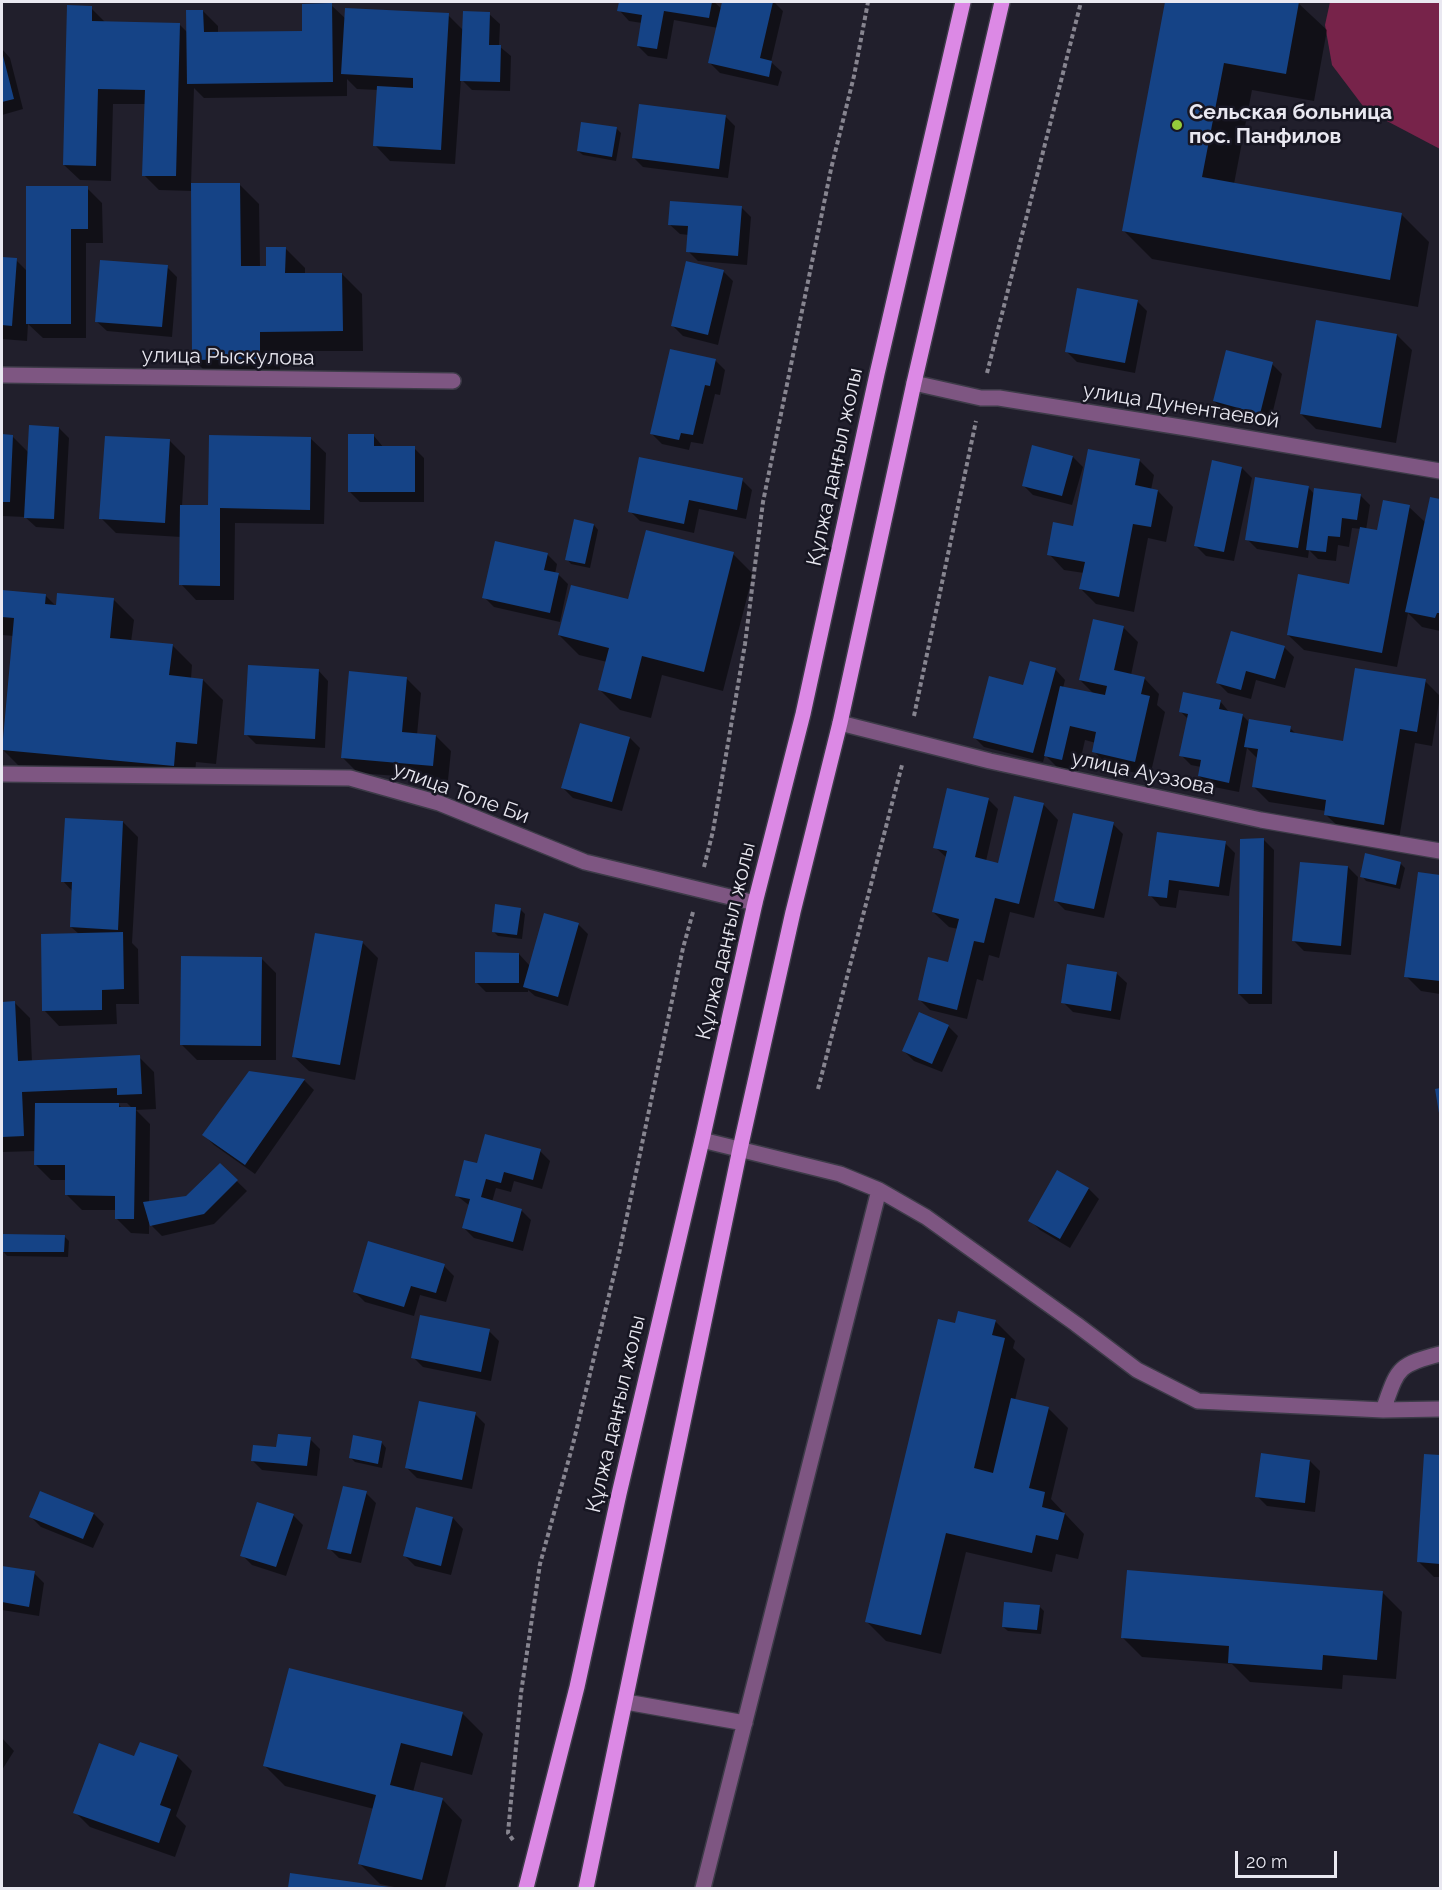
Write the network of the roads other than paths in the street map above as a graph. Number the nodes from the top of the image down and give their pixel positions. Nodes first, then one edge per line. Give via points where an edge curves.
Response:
1 (963, 2) edge
2 (1002, 2) edge
3 (2, 375) edge
4 (453, 381) dead end
5 (914, 383) junction
6 (1440, 471) edge
7 (840, 723) junction
8 (2, 774) edge
9 (1440, 851) edge
10 (755, 903) junction
11 (702, 1140) junction
12 (740, 1149) junction
13 (879, 1190) junction
14 (1440, 1354) edge
15 (1440, 1409) edge
16 (1383, 1410) junction
17 (626, 1702) junction
18 (746, 1723) junction
19 (526, 1888) edge
20 (586, 1888) edge
21 (703, 1888) edge

1 - 10 main road, Құлжа даңғыл жолы via 802,714
2 - 5 main road
3 - 4 street, улица Рыскулова
5 - 6 street, улица Дунентаевой via 981,398
5 - 7 main road
7 - 9 street, улица Ауэзова via 990,761 1261,820
7 - 12 main road
8 - 10 street, улица Толе Би via 350,778 439,802 585,862
10 - 11 main road, Құлжа даңғыл жолы
11 - 12 street
11 - 19 main road, Құлжа даңғыл жолы via 577,1687
12 - 13 street via 840,1174
12 - 17 main road
13 - 16 street via 926,1217 1137,1370 1198,1401
13 - 18 street
14 - 16 street via 1408,1364 1396,1374
15 - 16 street
17 - 18 street
17 - 20 main road
18 - 21 street

